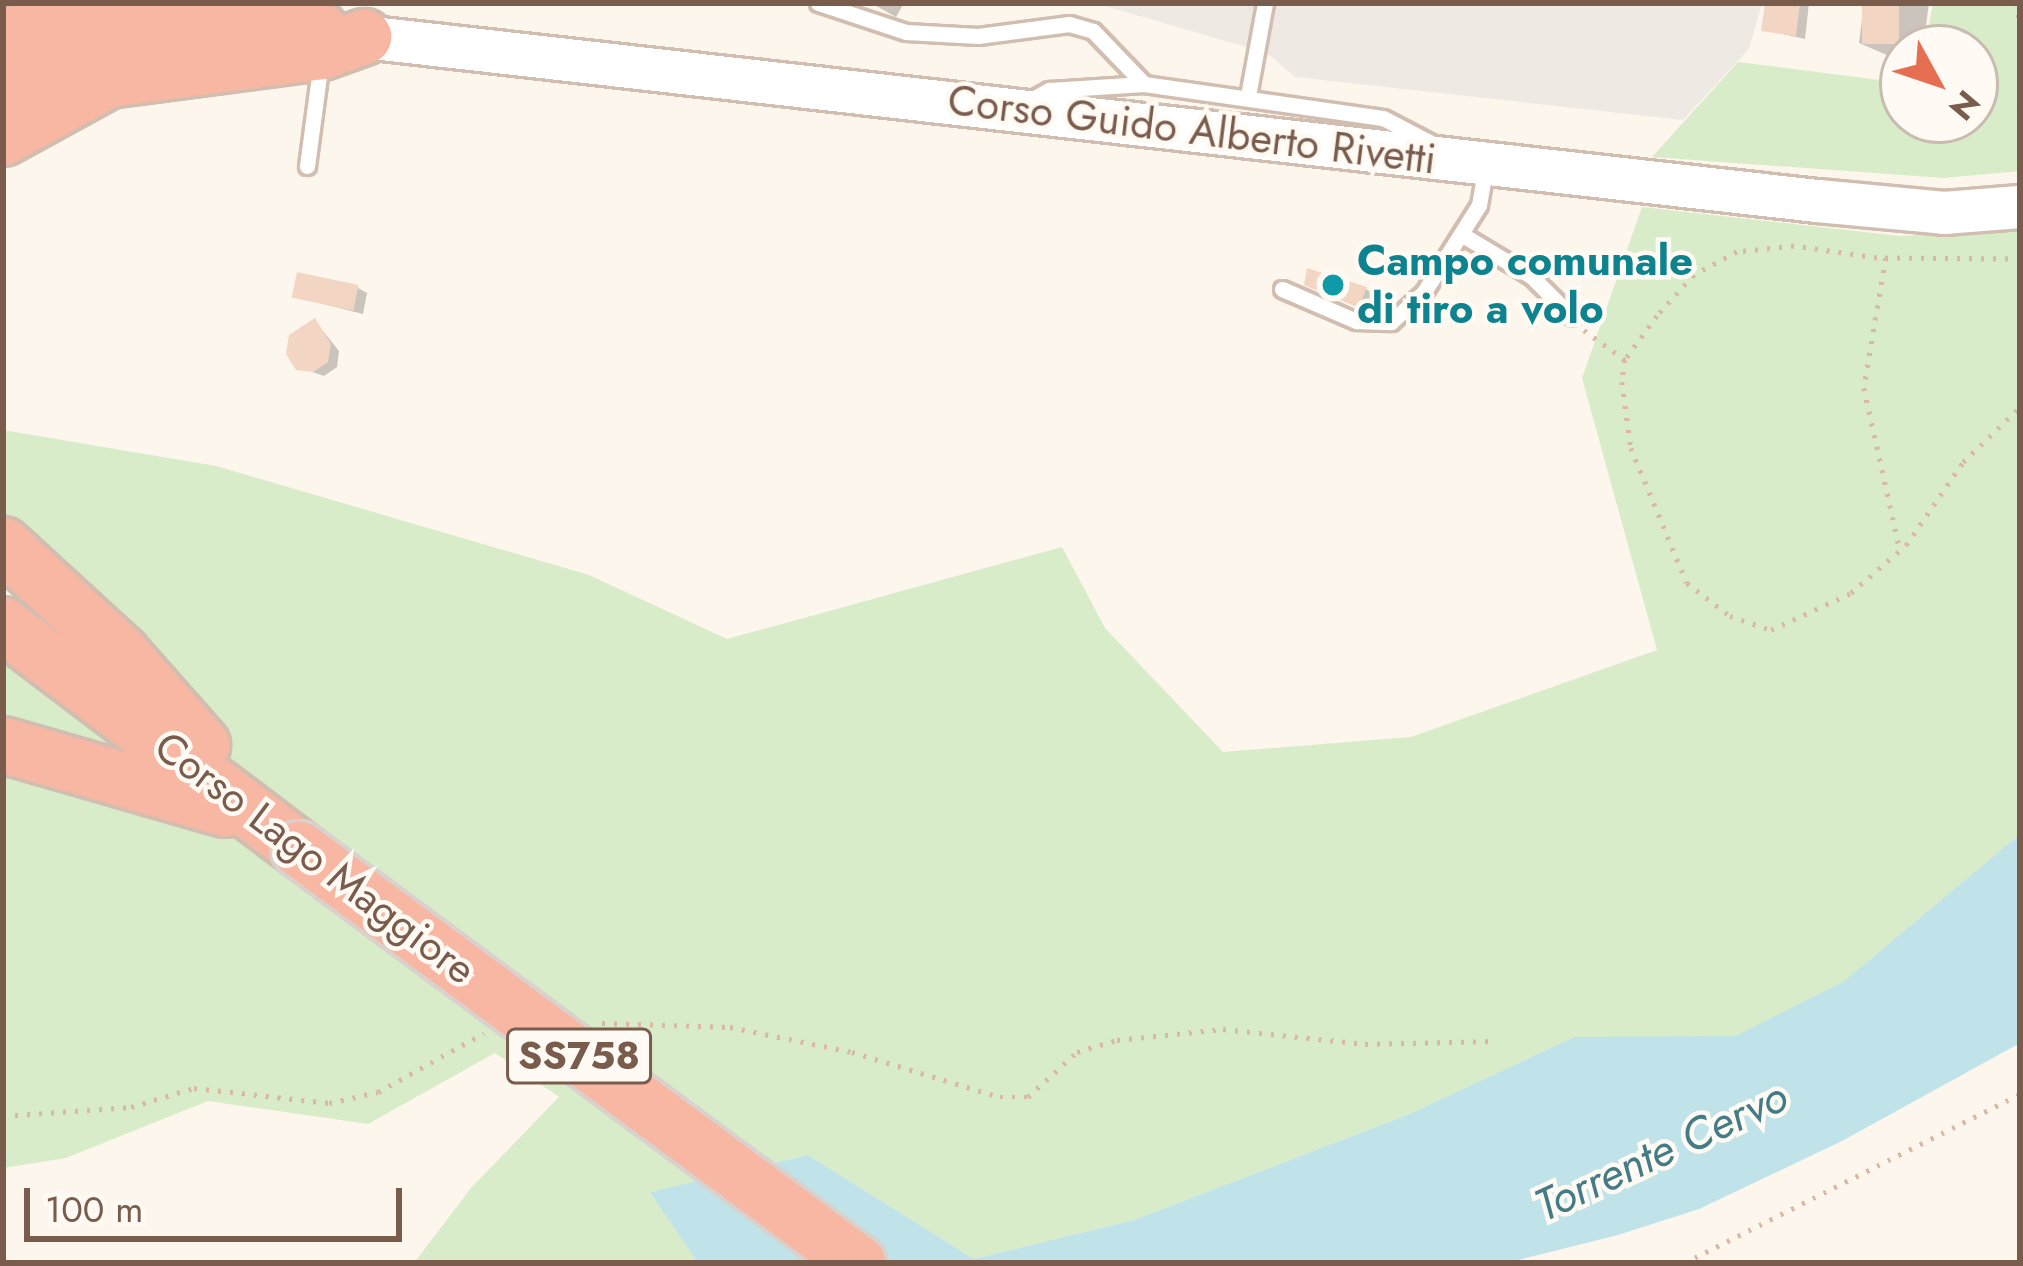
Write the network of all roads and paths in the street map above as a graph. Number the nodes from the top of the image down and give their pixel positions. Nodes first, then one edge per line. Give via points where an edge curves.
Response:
1 (105, 3) edge
2 (818, 3) edge
3 (1265, 3) edge
4 (2017, 3) edge
5 (2020, 27) edge
6 (335, 31) edge
7 (3, 40) edge
8 (1144, 84) junction
9 (3, 85) edge
10 (1248, 97) junction
11 (2020, 98) edge
12 (2019, 108) edge
13 (1016, 109) junction
14 (3, 138) edge
15 (1476, 163) junction
16 (307, 166) dead end
17 (2020, 207) edge
18 (1460, 234) junction
19 (1886, 258) junction
20 (2020, 260) edge
21 (1282, 289) dead end
22 (1572, 317) joint
23 (1624, 360) junction
24 (2020, 407) edge
25 (3, 545) edge
26 (1900, 551) junction
27 (3, 625) edge
28 (3, 745) edge
29 (271, 826) junction
30 (588, 1021) dead end
31 (490, 1031) dead end
32 (1495, 1041) dead end
33 (2020, 1094) edge
34 (3, 1116) edge
35 (859, 1263) edge
36 (1684, 1263) edge

1 - 7 highway via 48,17
2 - 8 lane via 906,32 978,36 1069,24 1093,31
3 - 10 lane
4 - 5 path
6 - 9 highway via 244,18 172,24 97,42
6 - 13 main road, Corso Guido Alberto Rivetti
6 - 14 highway via 109,80
6 - 16 lane
8 - 10 lane
8 - 13 lane via 1049,90
10 - 15 lane via 1383,118
11 - 12 path
13 - 15 main road, Corso Guido Alberto Rivetti
15 - 17 main road, Corso Guido Alberto Rivetti via 1945,213
15 - 18 lane via 1479,205
18 - 21 lane via 1408,312 1391,322 1356,321
18 - 22 lane via 1531,276
19 - 20 path
19 - 23 path via 1794,246 1737,252 1694,275
19 - 26 path via 1864,388
22 - 23 path via 1601,349
23 - 26 path via 1631,448 1658,522 1687,583 1730,616 1771,630 1811,616
24 - 26 path via 1963,462
25 - 29 highway via 121,653
27 - 29 highway, Corso Lago Maggiore / SS758
28 - 29 highway
29 - 35 highway, Corso Lago Maggiore / SS758, bridge
30 - 32 path via 730,1028 852,1052 1000,1097 1028,1096 1078,1052 1117,1040 1223,1029 1365,1044
31 - 34 path via 378,1092 328,1103 194,1088 131,1107
33 - 36 path

